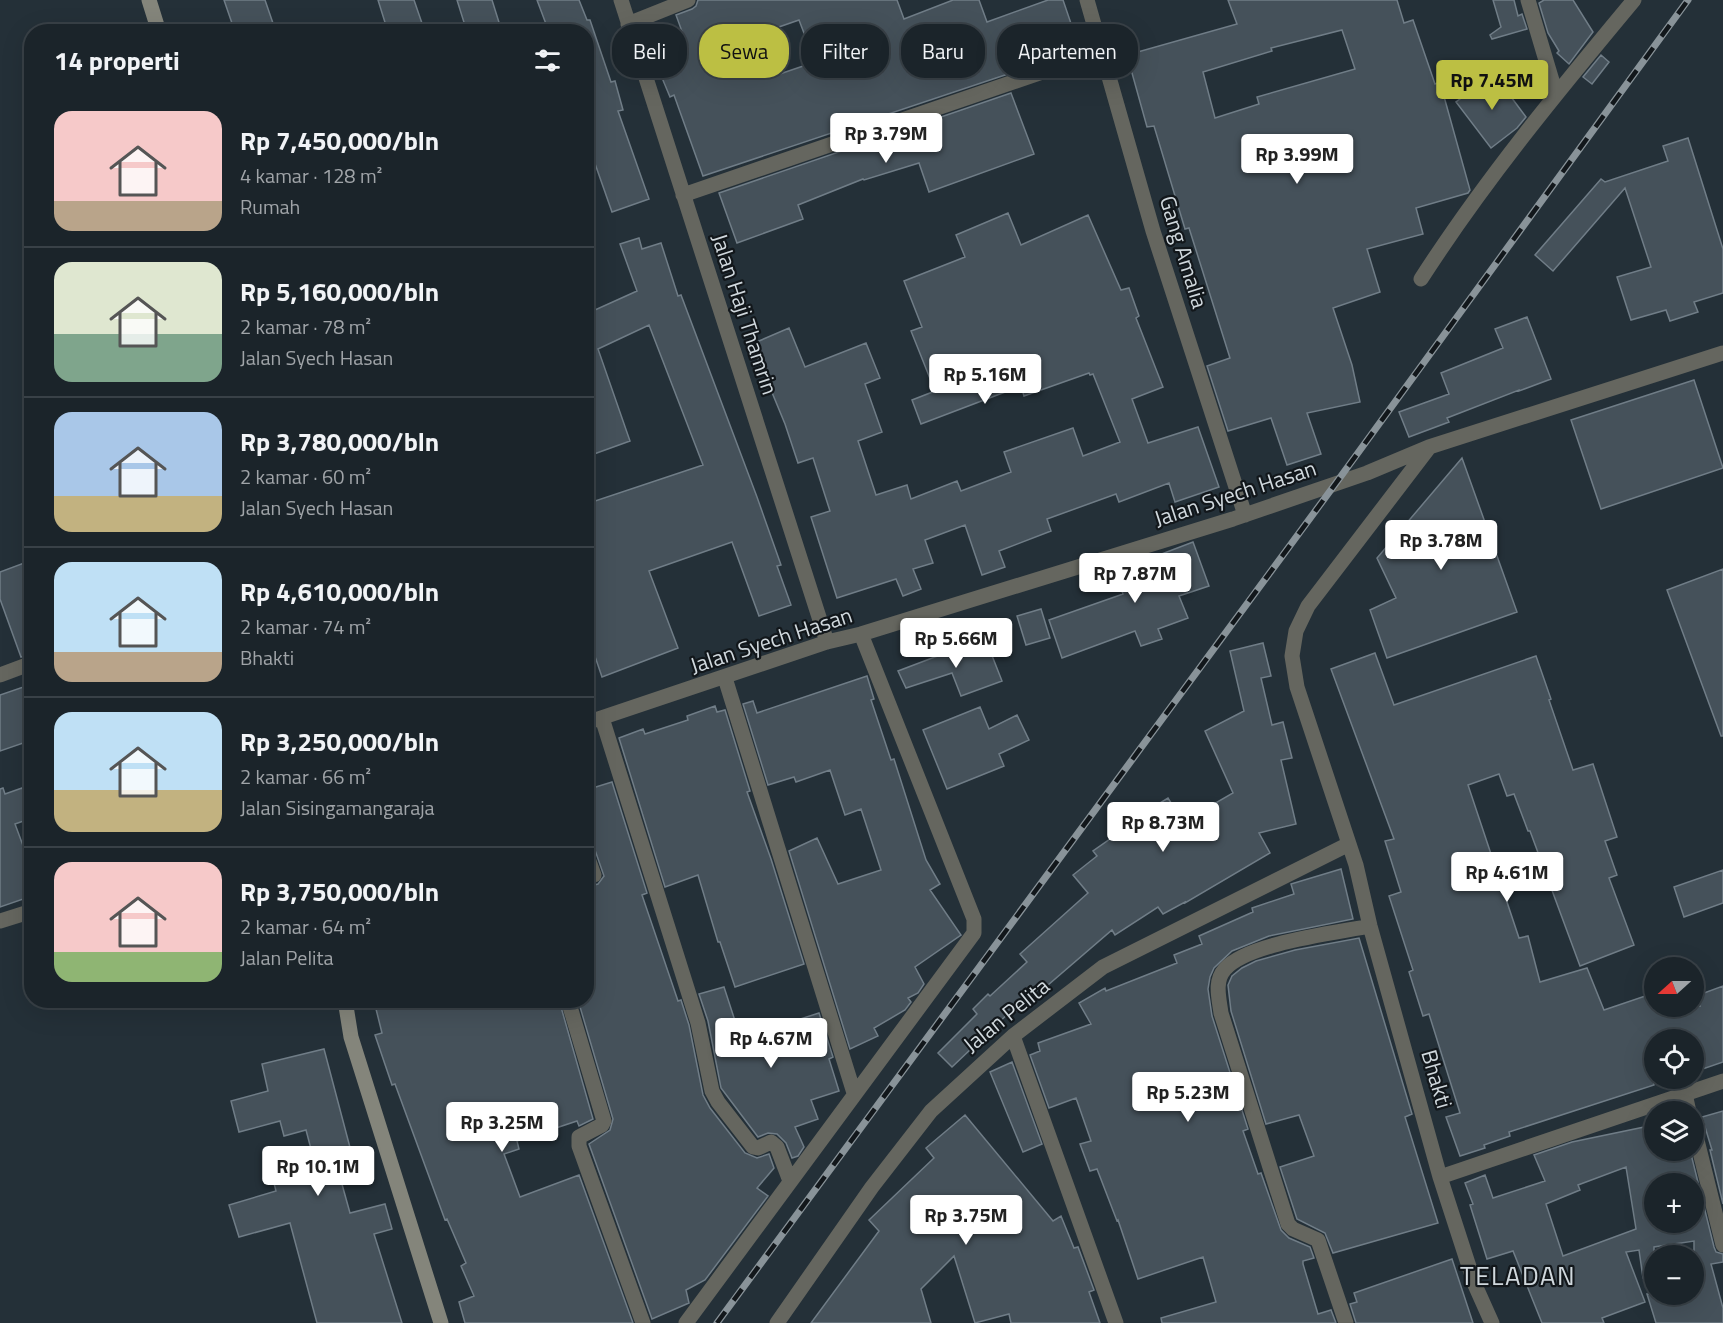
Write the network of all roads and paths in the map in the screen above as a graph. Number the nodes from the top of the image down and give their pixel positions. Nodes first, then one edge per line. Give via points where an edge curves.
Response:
1 (149, 0) edge
2 (621, 0) edge
3 (688, 0) edge
4 (1087, 0) edge
5 (1528, 0) edge
6 (1634, 0) edge
7 (156, 24) edge
8 (628, 24) joint
9 (645, 78) edge
10 (1025, 78) edge
11 (1556, 94) junction
12 (683, 195) junction
13 (1421, 279) dead end
14 (1723, 353) edge
15 (1429, 447) junction
16 (1245, 515) junction
17 (861, 634) junction
18 (827, 642) junction
19 (24, 666) edge
20 (0, 675) edge
21 (725, 678) junction
22 (602, 718) junction
23 (594, 720) edge
24 (1349, 844) junction
25 (24, 914) edge
26 (0, 921) edge
27 (1370, 926) junction
28 (346, 1008) edge
29 (570, 1008) edge
30 (1012, 1036) junction
31 (1723, 1081) edge
32 (854, 1093) junction
33 (1685, 1094) junction
34 (1687, 1101) edge
35 (1702, 1161) edge
36 (1440, 1177) junction
37 (790, 1181) junction
38 (1723, 1245) edge
39 (441, 1323) edge
40 (643, 1323) edge
41 (686, 1323) edge
42 (777, 1323) edge
43 (1116, 1323) edge
44 (1346, 1323) edge
45 (1492, 1323) edge

1 - 7 street
2 - 8 street, Jalan Haji Thamrin
3 - 8 street
4 - 16 street, Gang Amalia via 1153,231
5 - 11 street
6 - 11 street
9 - 12 street, Jalan Haji Thamrin
10 - 12 street
11 - 13 street
12 - 18 street, Jalan Haji Thamrin
14 - 15 street, Jalan Syech Hasan
15 - 16 street, Jalan Syech Hasan
15 - 24 street, Bhakti via 1308,606 1296,631 1292,656 1298,687
16 - 17 street, Jalan Syech Hasan
17 - 18 street, Jalan Syech Hasan
17 - 32 street via 975,926 971,939
18 - 21 street, Jalan Syech Hasan
19 - 20 street
21 - 22 street, Jalan Syech Hasan
21 - 32 street
22 - 23 street, Jalan Syech Hasan
22 - 37 street via 698,1023 714,1095 753,1147 771,1142 777,1147
24 - 27 street, Bhakti
24 - 30 street, Jalan Pelita via 1103,967
25 - 26 street
27 - 36 street, Bhakti
27 - 44 street via 1243,955 1224,969 1217,988 1221,1013 1288,1224 1318,1240
28 - 39 street via 351,1037
29 - 40 street via 604,1121 579,1137 579,1146
30 - 42 street, Jalan Pelita via 931,1111 872,1187
30 - 43 street
31 - 33 street
32 - 37 street
33 - 34 street
33 - 36 street
35 - 38 street
36 - 45 street, Bhakti via 1475,1285
37 - 41 street

